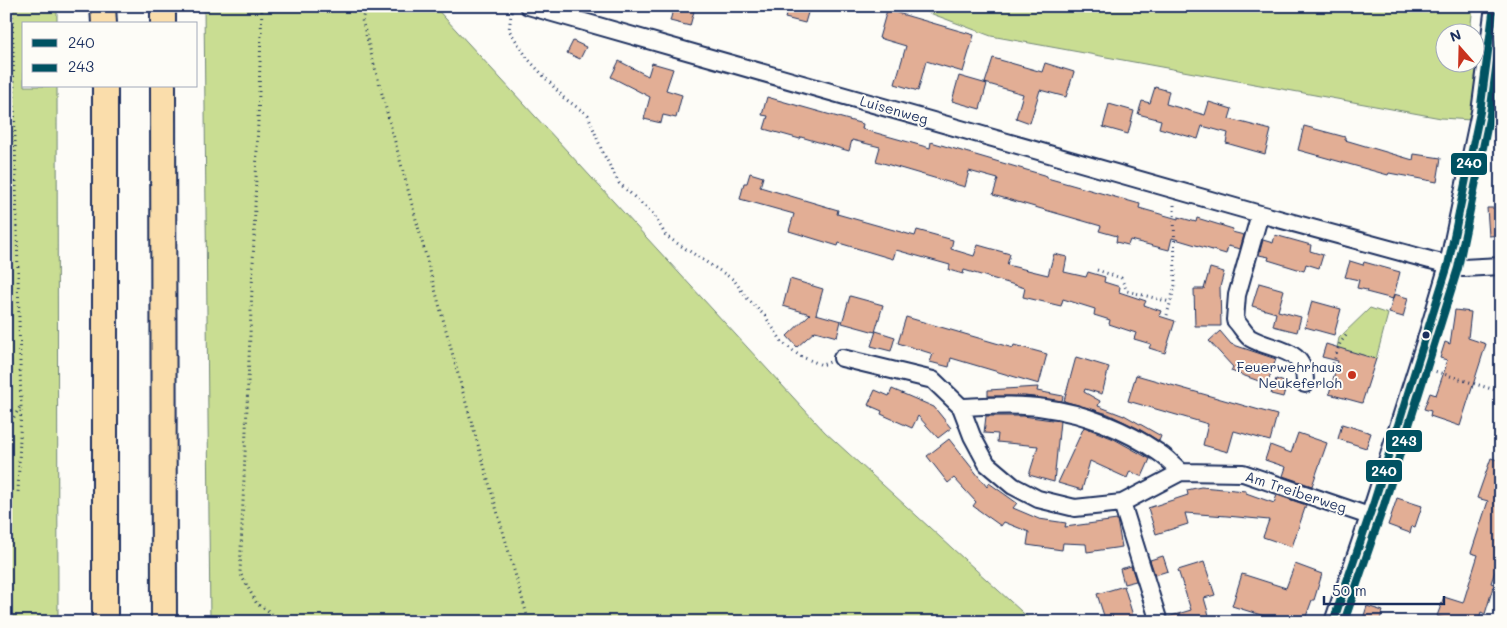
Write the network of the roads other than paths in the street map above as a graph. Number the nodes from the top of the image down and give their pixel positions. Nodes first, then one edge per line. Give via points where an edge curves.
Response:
1 (103, 6) edge
2 (164, 6) edge
3 (528, 6) edge
4 (1494, 6) edge
5 (104, 22) edge
6 (163, 22) edge
7 (105, 88) edge
8 (163, 88) edge
9 (1260, 214) junction
10 (1448, 264) junction
11 (1501, 266) edge
12 (842, 358) road end
13 (1305, 384) dead end
14 (961, 407) junction
15 (1181, 472) junction
16 (1122, 503) junction
17 (1369, 516) junction
18 (105, 622) edge
19 (164, 622) edge
20 (1159, 622) edge
21 (1333, 622) edge

1 - 5 highway
2 - 6 highway
3 - 9 street, Luisenweg
4 - 10 street via 1480,112
7 - 18 highway
8 - 19 highway
9 - 10 street, Luisenweg
9 - 13 street via 1237,295 1235,320 1249,337 1290,353 1302,364
10 - 11 street, Luisenweg via 1463,268
10 - 17 street
12 - 14 street, Am Treiberweg via 933,380
14 - 15 street via 1046,408 1084,417 1151,447
14 - 16 street, Am Treiberweg via 987,464 1013,486 1038,499 1075,508
15 - 16 street, Am Treiberweg
15 - 17 street, Am Treiberweg via 1243,473
16 - 20 street
17 - 21 street

